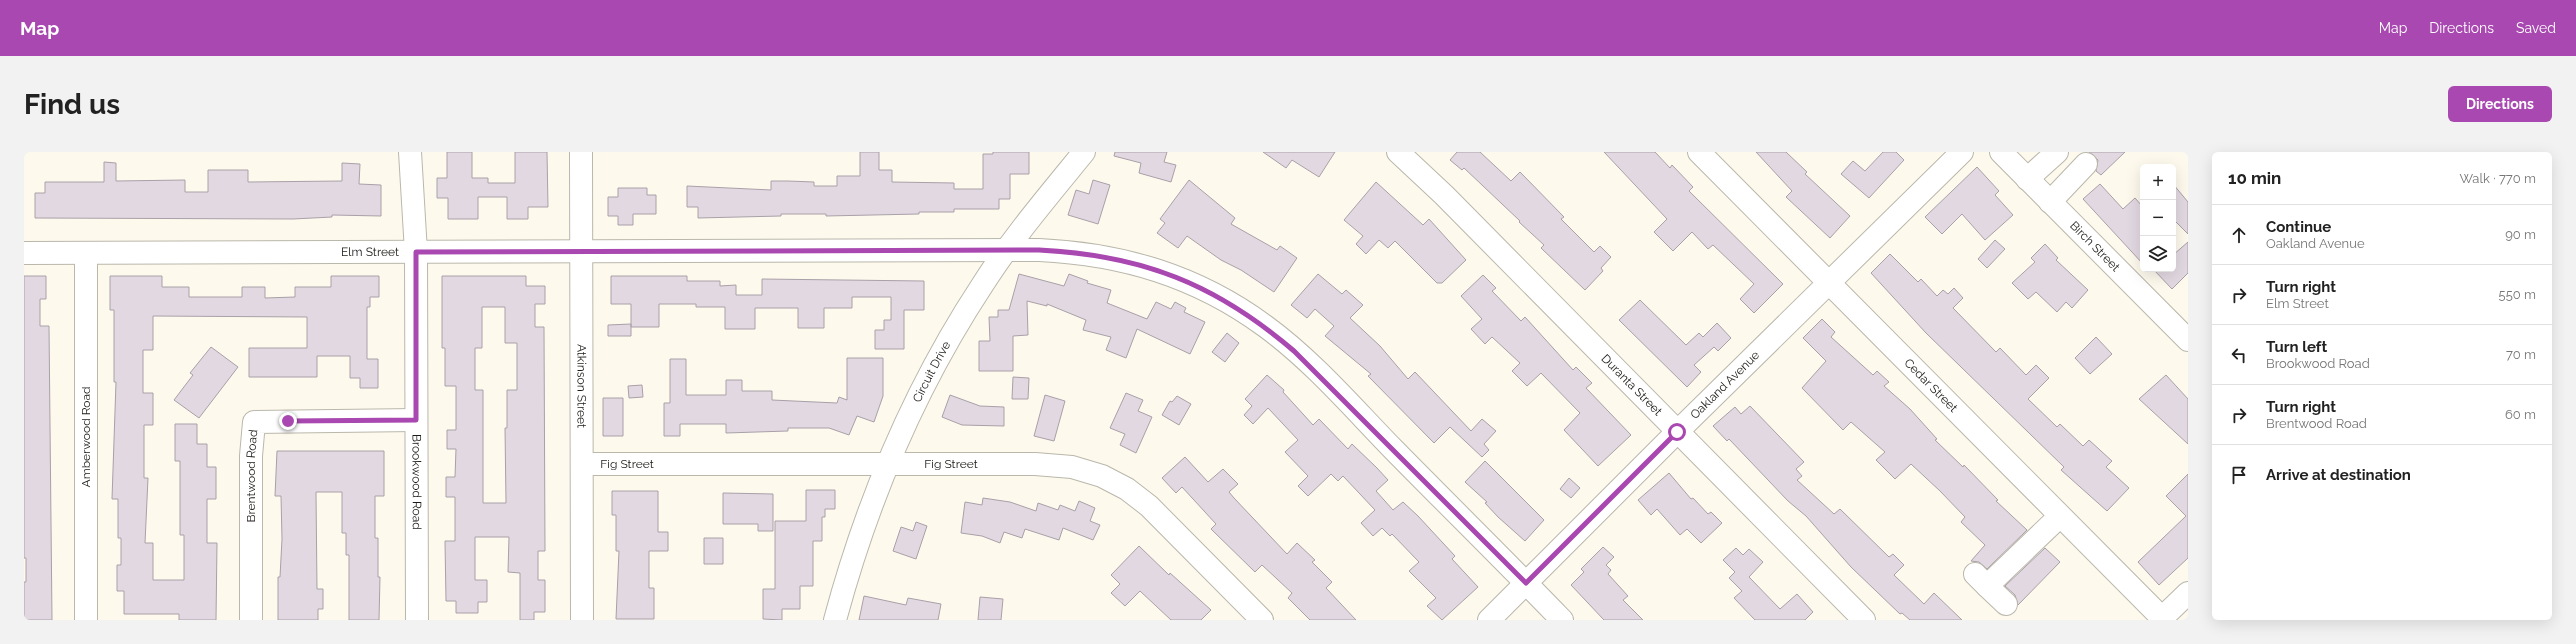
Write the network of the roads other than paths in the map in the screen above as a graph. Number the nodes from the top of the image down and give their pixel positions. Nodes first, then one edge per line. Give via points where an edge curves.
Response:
1 (410, 152) edge
2 (581, 152) edge
3 (1084, 152) edge
4 (1398, 152) edge
5 (1699, 152) edge
6 (1962, 152) edge
7 (2001, 152) edge
8 (2057, 152) edge
9 (2086, 164) dead end
10 (2028, 179) junction
11 (2050, 202) junction
12 (1006, 250) junction
13 (416, 252) junction
14 (580, 252) junction
15 (24, 253) edge
16 (86, 253) junction
17 (1828, 282) junction
18 (2188, 340) edge
19 (416, 420) junction
20 (1677, 432) junction
21 (582, 464) junction
22 (886, 464) junction
23 (2060, 516) junction
24 (1526, 583) junction
25 (2188, 593) edge
26 (2006, 604) dead end
27 (2161, 619) edge
28 (86, 620) edge
29 (251, 620) edge
30 (417, 620) edge
31 (582, 620) edge
32 (836, 620) edge
33 (1262, 620) edge
34 (1489, 620) edge
35 (1562, 620) edge
36 (1864, 620) edge

1 - 13 street, Brookwood Road
2 - 14 street, Atkinson Street
3 - 12 street, Circuit Drive
4 - 20 street, Duranta Street via 1444,194
5 - 17 street, Cedar Street
6 - 17 street, Oakland Avenue
7 - 10 street, Birch Street
8 - 10 street
9 - 11 street
10 - 11 street, Birch Street
11 - 18 street, Birch Street
12 - 14 street, Elm Street
12 - 22 street, Circuit Drive via 982,284 925,383
12 - 24 street, Elm Street via 1071,252 1128,261 1183,280 1236,306 1300,356
13 - 14 street, Elm Street
13 - 16 street, Elm Street
13 - 19 street, Brookwood Road
14 - 21 street, Atkinson Street
15 - 16 street, Elm Street
16 - 28 street, Amberwood Road
17 - 20 street, Oakland Avenue
17 - 23 street, Cedar Street
19 - 29 street, Brentwood Road via 254,422 251,456
19 - 30 street, Brookwood Road
20 - 24 street, Oakland Avenue
20 - 36 street, Duranta Street
21 - 22 street, Fig Street
21 - 31 street, Atkinson Street
22 - 32 street, Circuit Drive via 860,534
22 - 33 street, Fig Street via 1035,464 1072,467 1102,476 1127,489 1149,506
23 - 26 street via 1981,580
23 - 27 street, Cedar Street
24 - 34 street, Oakland Avenue
24 - 35 street, Elm Street
25 - 27 street

